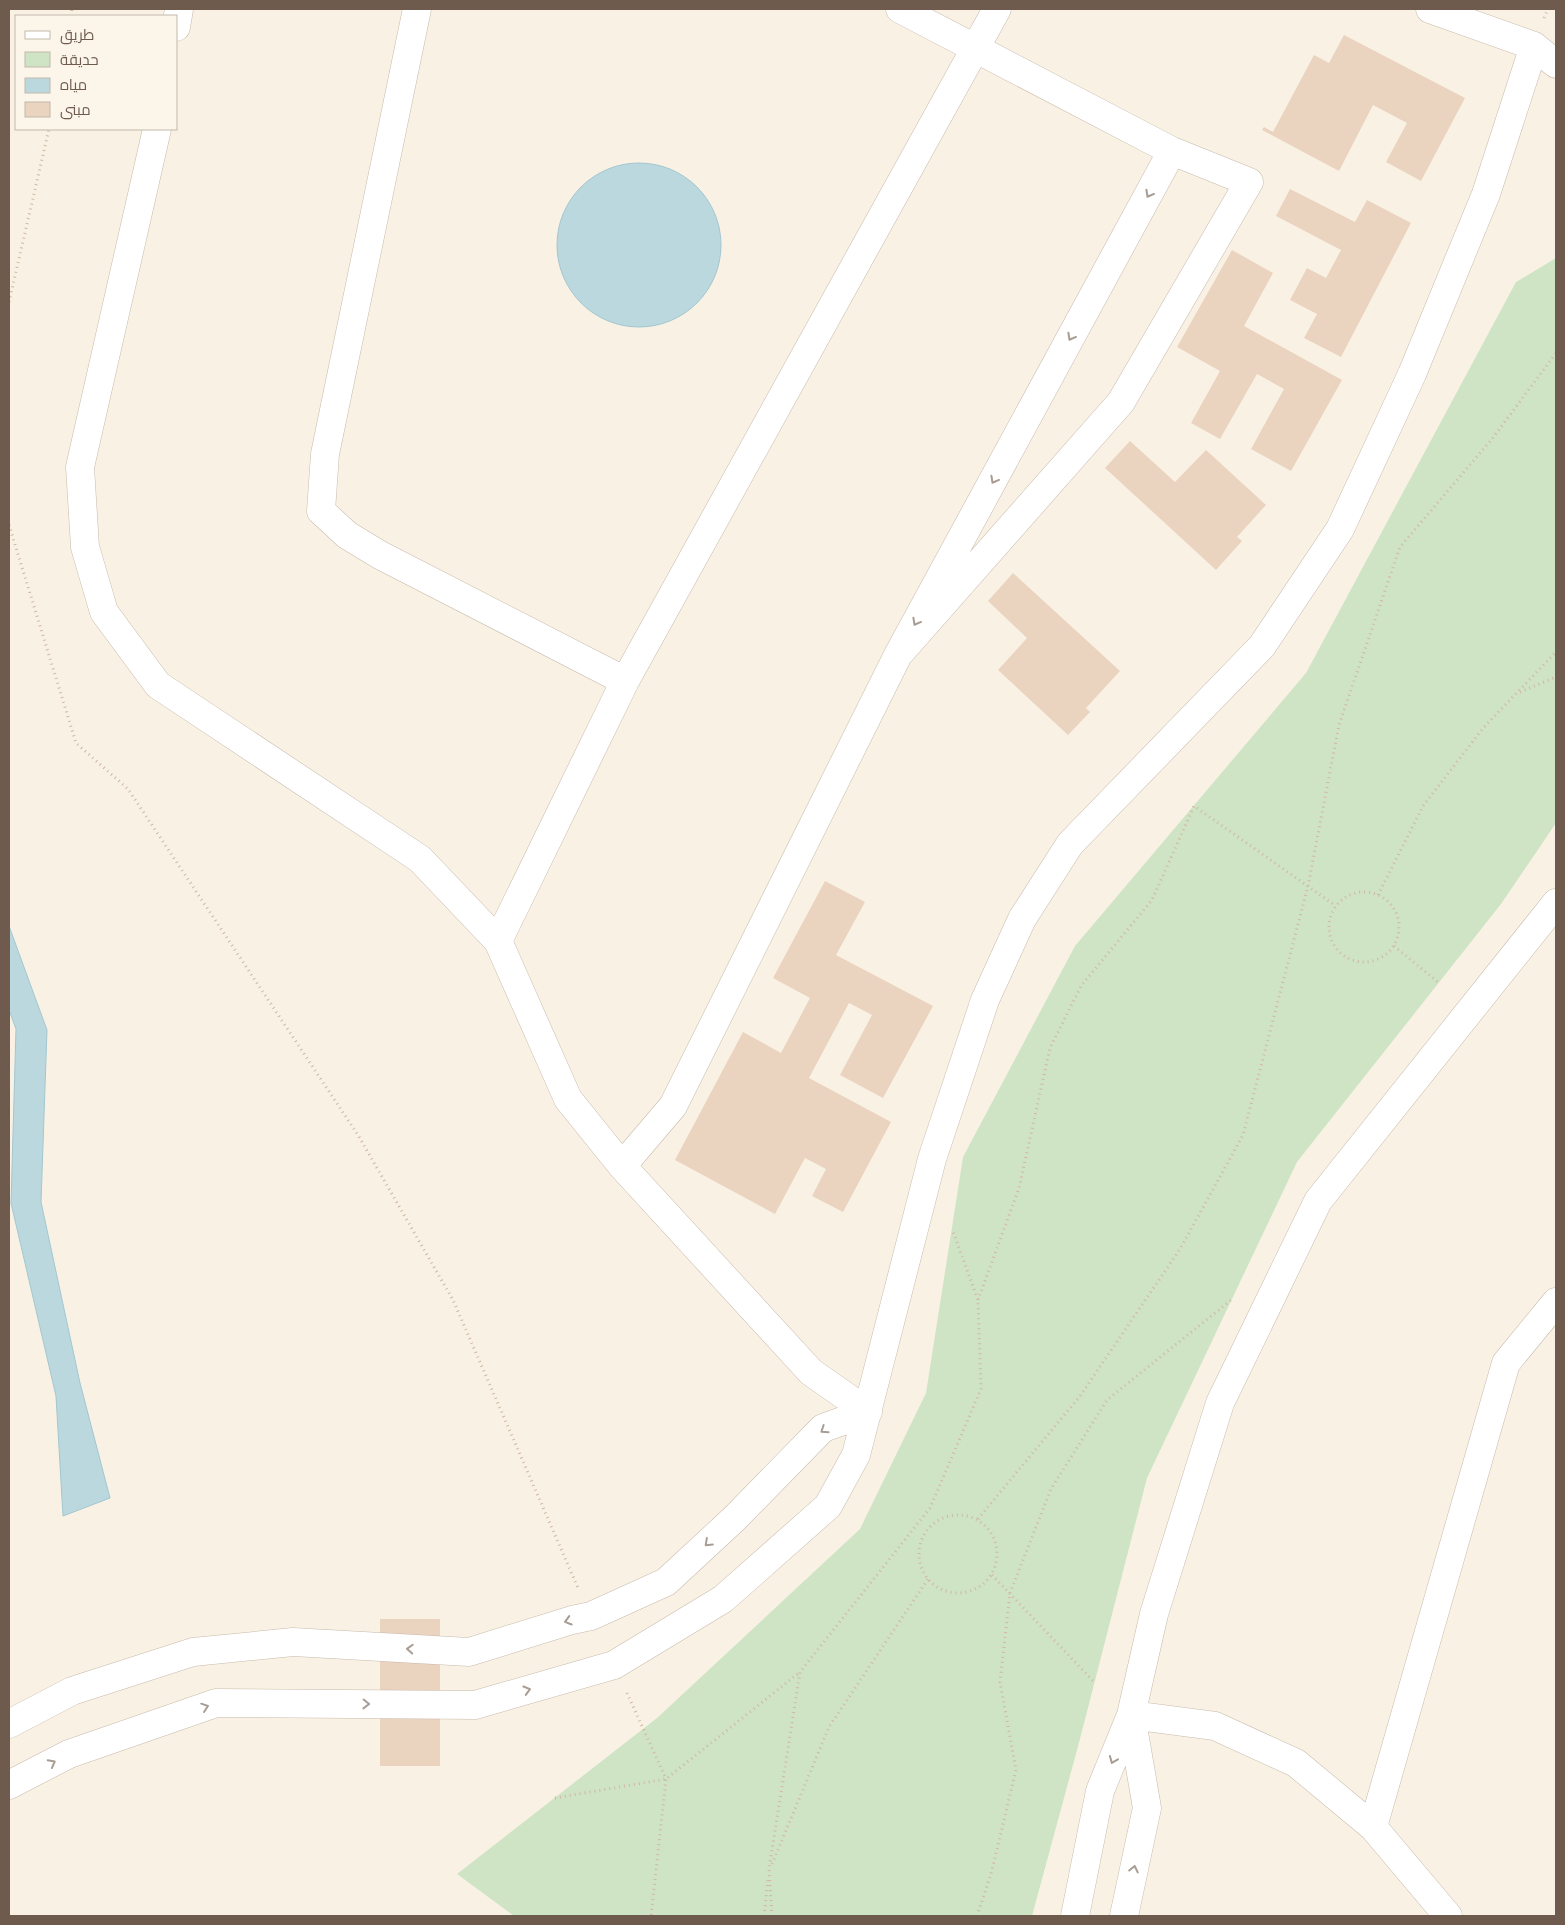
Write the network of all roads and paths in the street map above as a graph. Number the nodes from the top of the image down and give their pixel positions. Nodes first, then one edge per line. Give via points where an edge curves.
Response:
1 (417, 9) edge
2 (900, 9) edge
3 (997, 9) edge
4 (1430, 9) edge
5 (1534, 46) junction
6 (974, 49) junction
7 (1556, 64) edge
8 (49, 130) edge
9 (157, 130) edge
10 (1172, 152) junction
11 (9, 302) edge
12 (1556, 354) edge
13 (9, 525) edge
14 (1556, 652) edge
15 (898, 655) junction
16 (1556, 677) edge
17 (625, 681) junction
18 (1517, 693) junction
19 (1308, 886) junction
20 (1378, 895) junction
21 (1556, 903) edge
22 (1336, 906) junction
23 (498, 941) junction
24 (1394, 946) junction
25 (1439, 983) dead end
26 (622, 1166) junction
27 (952, 1229) dead end
28 (978, 1300) junction
29 (1231, 1300) dead end
30 (1556, 1302) edge
31 (868, 1412) junction
32 (978, 1519) junction
33 (992, 1575) junction
34 (928, 1579) junction
35 (1010, 1593) junction
36 (590, 1616) junction
37 (614, 1665) junction
38 (800, 1672) junction
39 (1095, 1683) dead end
40 (1131, 1715) junction
41 (9, 1724) edge
42 (666, 1779) junction
43 (9, 1786) edge
44 (556, 1798) dead end
45 (1373, 1827) junction
46 (770, 1869) junction
47 (651, 1916) edge
48 (764, 1916) edge
49 (772, 1916) edge
50 (976, 1916) edge
51 (1075, 1916) edge
52 (1124, 1916) edge
53 (1448, 1916) edge

1 - 17 street via 325,454 320,511 347,535 380,556
2 - 6 street
3 - 6 street
4 - 5 street
5 - 7 street
5 - 31 street via 1486,194 1412,374 1340,529 1262,646 1070,844 1022,919 985,1000 932,1159
6 - 10 street
6 - 17 street
8 - 11 path
9 - 23 street via 80,467 85,548 104,612 158,685 420,859
10 -> 15 street
10 - 15 street via 1249,182 1121,402
12 - 19 path via 1492,439 1400,547 1339,725
13 - 36 path via 76,743 128,789 358,1135 453,1300
14 - 18 path
15 - 26 street via 673,1106
16 - 18 path
17 - 23 street
18 - 20 path via 1484,727 1423,806
19 - 22 path
19 - 28 path via 1194,806 1152,900 1081,986 1050,1048 1019,1188
19 - 32 path via 1243,1136 1180,1249 1080,1396
20 - 22 path via 1356,893
20 - 24 path via 1395,911 1399,923
21 - 40 street via 1318,1201 1220,1403 1154,1614
22 - 24 path via 1330,916 1330,939 1344,956 1354,961 1371,961
23 - 26 street via 568,1099
24 - 25 path
26 - 31 street via 811,1372
27 - 28 path
28 - 38 path via 981,1389 930,1508
29 - 35 path via 1108,1400 1051,1489
30 - 45 street via 1506,1363
31 -> 36 street via 823,1428 735,1518 666,1582
31 - 37 street via 856,1455 828,1506 723,1599
32 - 33 path via 988,1527 998,1550
32 - 34 path via 952,1514 928,1528 921,1540 919,1553 920,1567
33 - 34 path via 978,1587 961,1594 936,1587
33 - 35 path
34 - 46 path via 829,1727
35 - 39 path
35 - 50 path via 1000,1682 1016,1770
36 -> 41 street via 469,1652 293,1642 193,1652 72,1691
37 - 42 path
43 -> 37 street via 69,1754 216,1703 475,1706
38 - 42 path
38 - 46 path
40 - 45 street via 1215,1726 1296,1763
40 -> 51 street via 1100,1790
52 -> 40 street via 1147,1808
42 - 44 path
42 - 47 path
45 - 53 street
46 - 48 path
46 - 49 path

